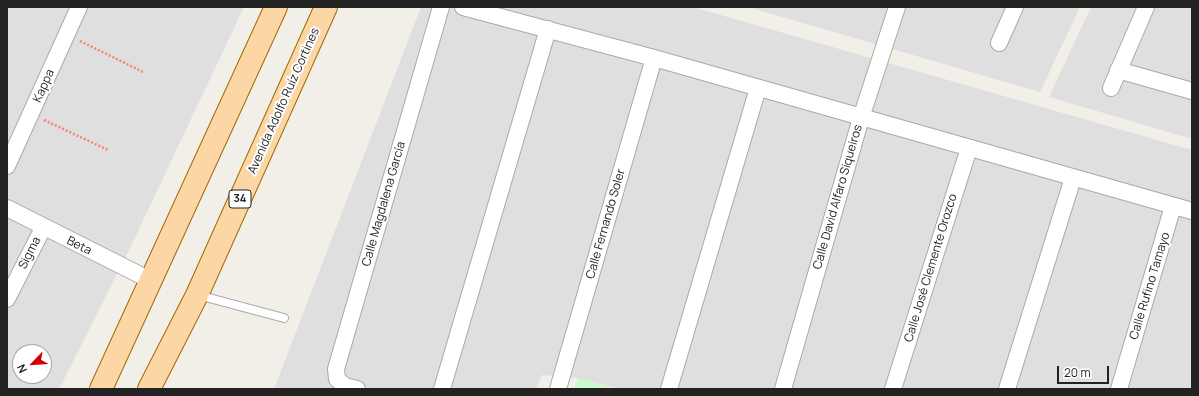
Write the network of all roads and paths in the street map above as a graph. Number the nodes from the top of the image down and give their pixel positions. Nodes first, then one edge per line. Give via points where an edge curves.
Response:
1 (79, 7) edge
2 (276, 7) edge
3 (326, 7) edge
4 (441, 7) edge
5 (463, 7) edge
6 (897, 7) edge
7 (1015, 7) edge
8 (1146, 7) edge
9 (548, 29) junction
10 (67, 35) junction
11 (998, 43) dead end
12 (654, 58) junction
13 (1118, 70) junction
14 (143, 72) dead end
15 (758, 88) junction
16 (1111, 88) dead end
17 (1192, 91) edge
18 (31, 114) junction
19 (861, 118) junction
20 (969, 148) junction
21 (108, 150) dead end
22 (7, 166) edge
23 (1073, 178) junction
24 (1173, 206) junction
25 (7, 208) edge
26 (1192, 212) edge
27 (43, 228) junction
28 (152, 281) junction
29 (197, 295) junction
30 (7, 299) edge
31 (284, 318) dead end
32 (101, 389) edge
33 (149, 389) edge
34 (357, 389) edge
35 (442, 389) edge
36 (558, 389) edge
37 (669, 389) edge
38 (783, 389) edge
39 (893, 389) edge
40 (1007, 389) edge
41 (1119, 389) edge

1 - 10 street, Kappa
2 - 28 main road
3 - 29 main road, Avenida Adolfo Ruíz Cortines / 34
4 - 34 street, Calle Magdalena García via 336,369 337,378 345,386
5 - 9 street
6 - 19 street, Calle David Alfaro Siqueiros
7 - 11 street
8 - 13 street
9 - 12 street
9 - 35 street
10 - 14 path
10 - 18 street, Kappa
12 - 15 street
12 - 36 street, Calle Fernando Soler
13 - 16 street
13 - 17 street
15 - 19 street
15 - 37 street
18 - 21 path
18 - 22 street, Kappa
19 - 20 street
19 - 38 street, Calle David Alfaro Siqueiros
20 - 23 street
20 - 39 street, Calle José Clemente Orozco
23 - 24 street
23 - 40 street
24 - 26 street
24 - 41 street, Calle Rufino Tamayo
25 - 27 street, Beta
27 - 28 street, Beta
27 - 30 street, Sigma
28 - 32 main road
29 - 31 lane
29 - 33 main road, Avenida Adolfo Ruíz Cortines / 34

